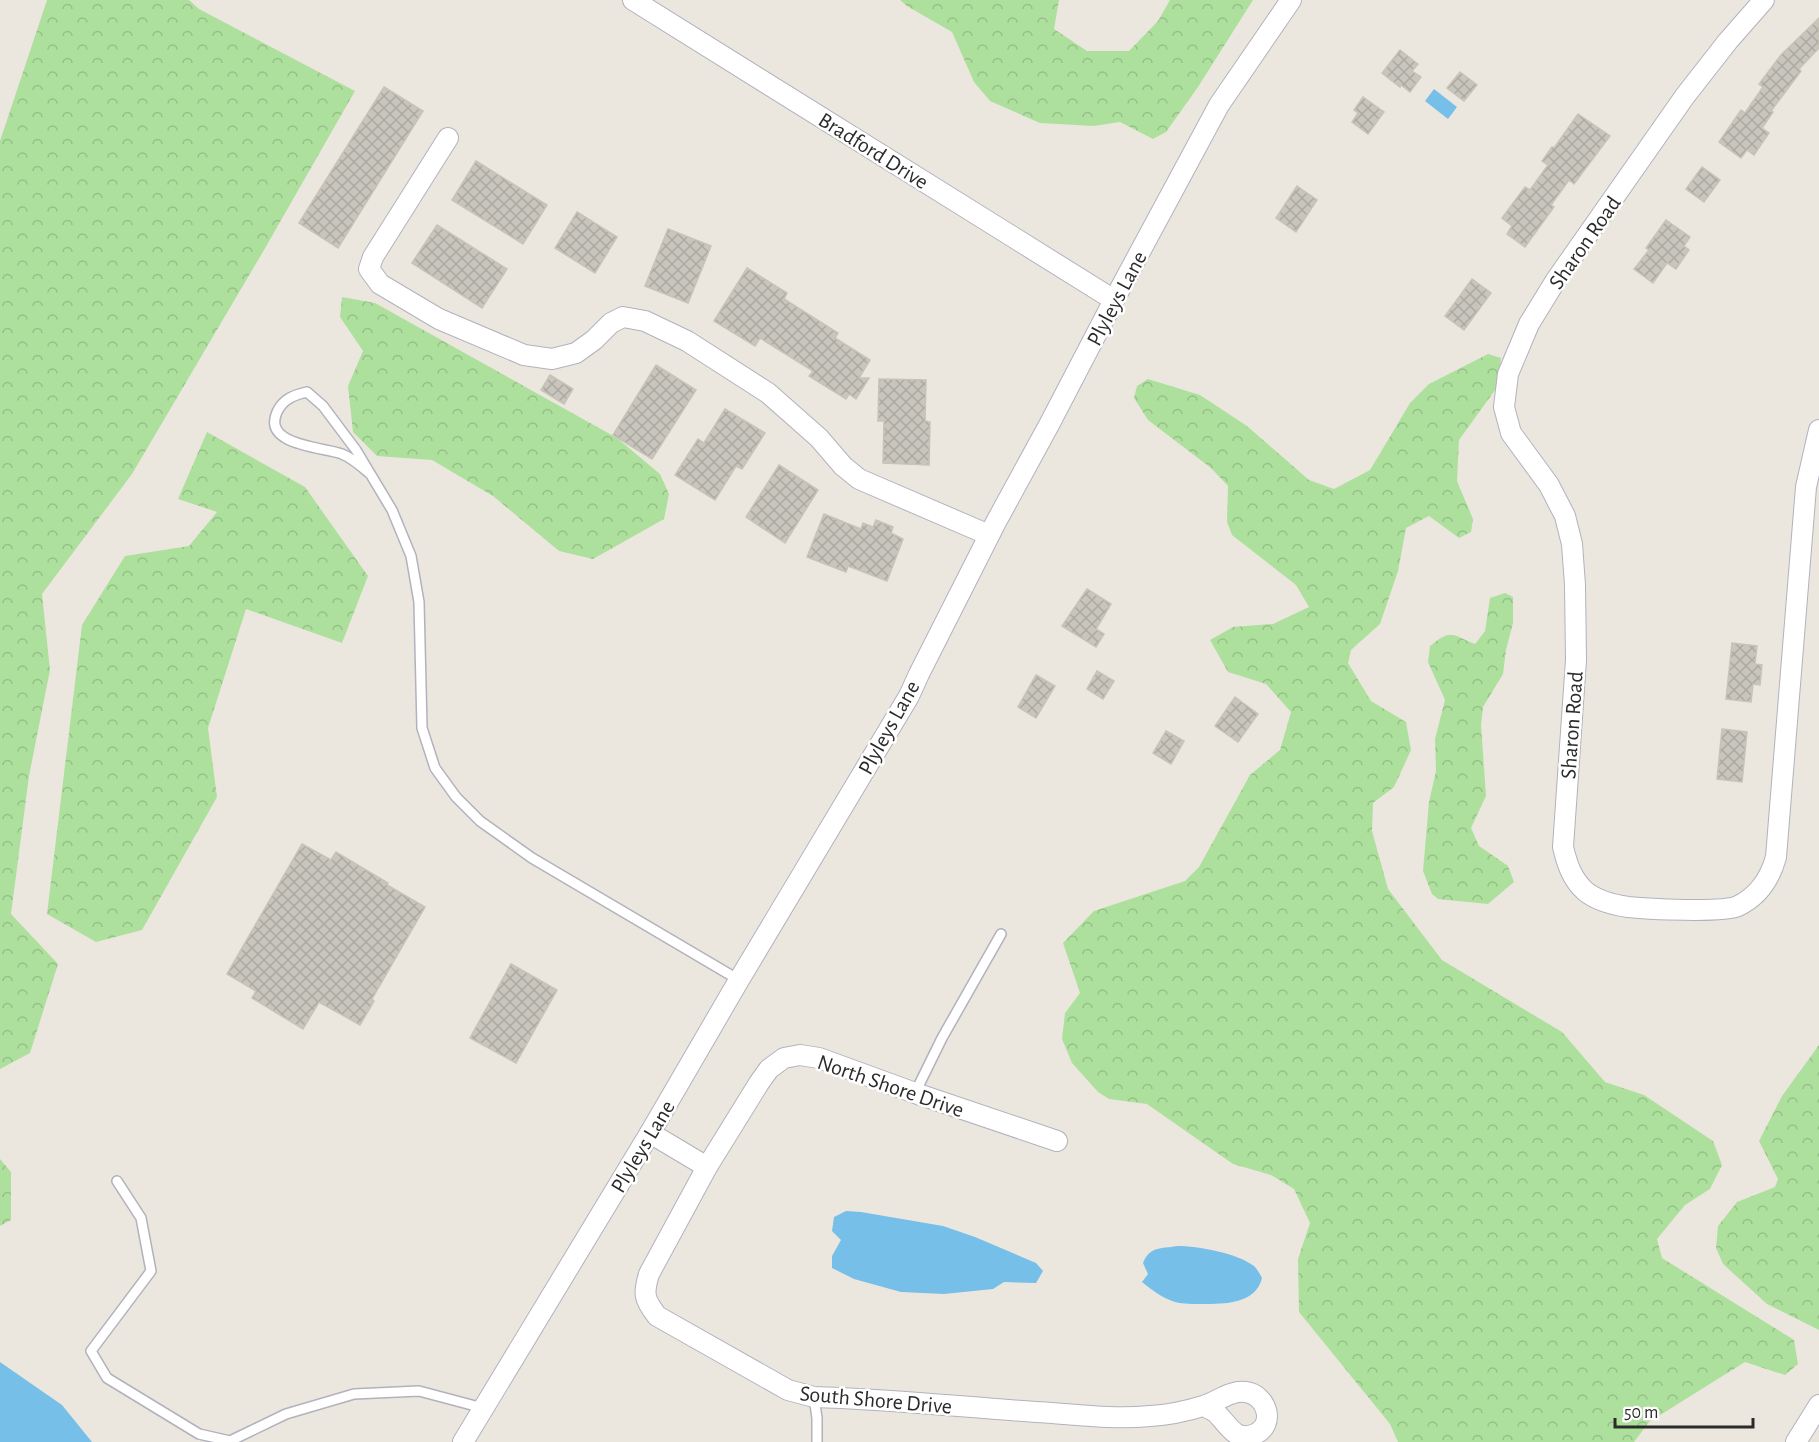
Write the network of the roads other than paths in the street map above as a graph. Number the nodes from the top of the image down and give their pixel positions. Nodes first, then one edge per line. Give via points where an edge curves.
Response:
1 (633, 0) edge
2 (1291, 0) edge
3 (1764, 0) edge
4 (448, 138) dead end
5 (1114, 300) junction
6 (1819, 430) edge
7 (369, 473) junction
8 (989, 535) junction
9 (1001, 934) dead end
10 (739, 980) junction
11 (915, 1093) junction
12 (650, 1133) junction
13 (1057, 1141) dead end
14 (707, 1167) junction
15 (117, 1181) dead end
16 (814, 1397) junction
17 (1204, 1406) dead end
18 (1819, 1406) edge
19 (483, 1408) junction
20 (463, 1442) edge
21 (817, 1442) edge
22 (1796, 1442) edge

1 - 5 street, Bradford Drive
2 - 5 street, Plyleys Lane via 1219,105
3 - 6 street, Sharon Road via 1685,96 1556,280 1529,324 1508,374 1504,407 1511,433 1549,485 1565,516 1572,544 1576,660 1563,847 1576,880 1600,899 1626,907 1736,908 1754,898 1772,873 1806,487
4 - 8 street via 373,257 369,269 380,284 439,319 524,355 552,359 576,352 623,317 645,321 687,341 768,393 859,479
5 - 8 street, Plyleys Lane
7 - 7 lane via 323,406 307,392 283,402 276,414 276,426 283,437 342,454
7 - 10 lane via 392,510 411,556 419,602 422,728 435,768 456,797 480,821 532,858
8 - 10 street, Plyleys Lane via 909,696
9 - 11 lane
10 - 12 street, Plyleys Lane
11 - 13 street, North Shore Drive
11 - 14 street, North Shore Drive via 819,1058 784,1058 759,1083
12 - 14 street
12 - 19 street, Plyleys Lane
14 - 16 street, South Shore Drive via 649,1274 644,1289 646,1303 657,1316 788,1390
15 - 19 lane via 141,1218 151,1271 91,1351 107,1378 199,1434 230,1440 286,1414 354,1394 419,1391
16 - 17 street, South Shore Drive via 1102,1416 1150,1416
16 - 21 lane
18 - 22 street
19 - 20 street, Plyleys Lane

